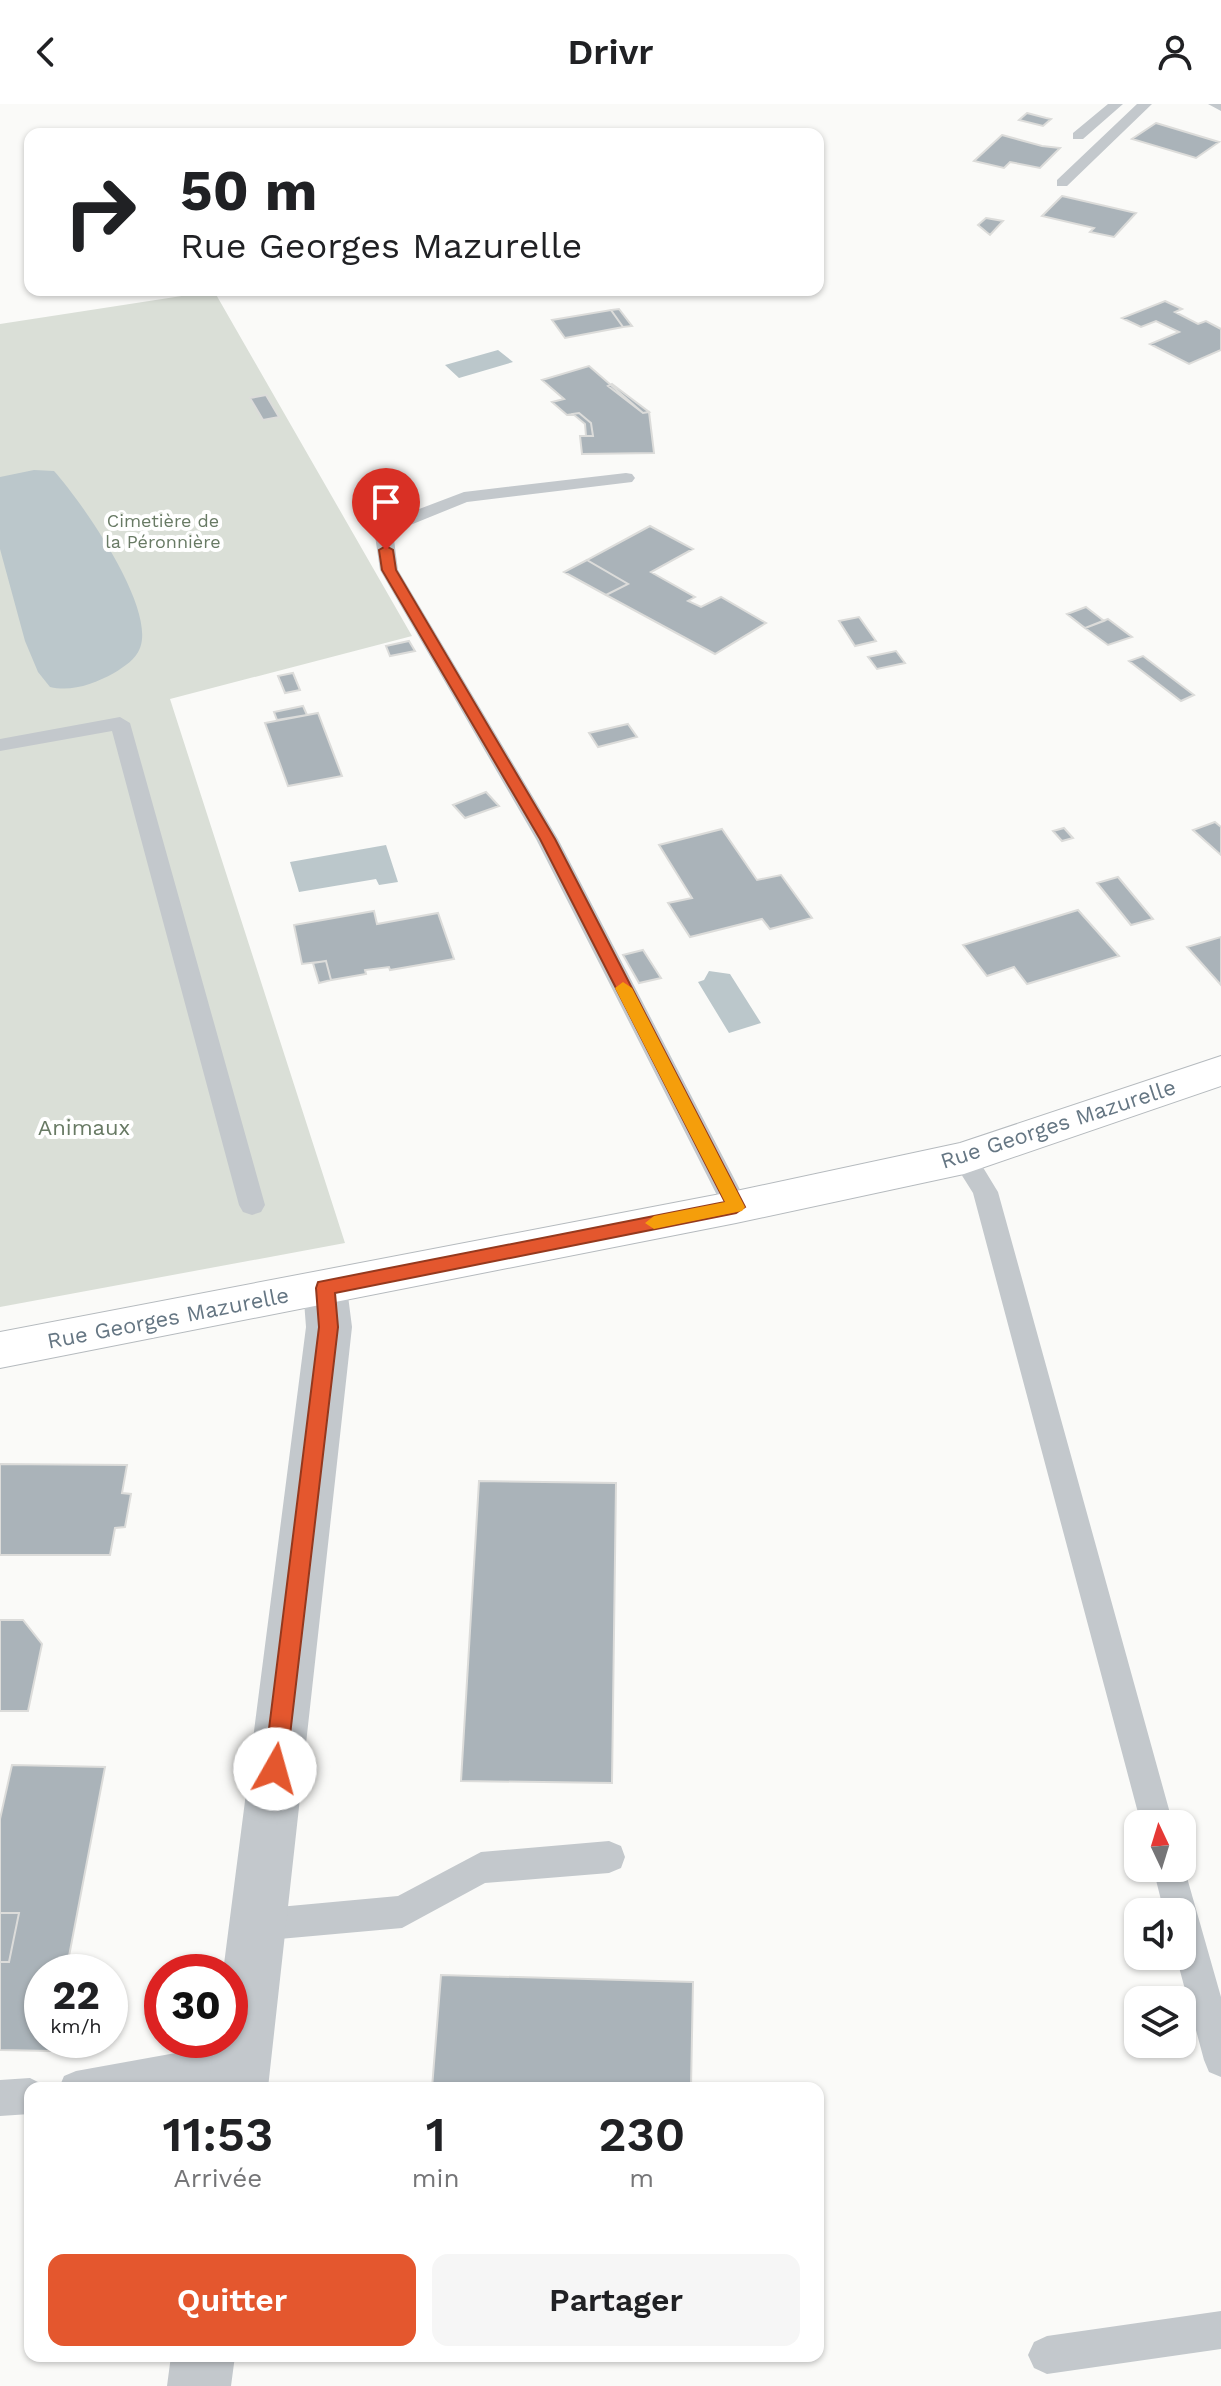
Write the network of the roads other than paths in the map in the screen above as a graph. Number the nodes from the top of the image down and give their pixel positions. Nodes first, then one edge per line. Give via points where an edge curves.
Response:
1 (1116, 104) edge
2 (1145, 104) edge
3 (1215, 104) edge
4 (1221, 107) edge
5 (1078, 136) dead end
6 (1062, 183) dead end
7 (626, 478) dead end
8 (0, 745) edge
9 (1221, 1071) edge
10 (964, 1158) junction
11 (252, 1205) dead end
12 (736, 1207) junction
13 (325, 1288) junction
14 (0, 1350) edge
15 (1153, 1810) edge
16 (609, 1857) dead end
17 (257, 1925) junction
18 (1196, 1969) edge
19 (1221, 2060) edge
20 (240, 2073) edge
21 (142, 2082) edge
22 (24, 2096) edge
23 (0, 2098) edge
24 (1221, 2330) edge
25 (1047, 2355) dead end
26 (202, 2362) edge
27 (199, 2386) edge

1 - 5 lane
2 - 6 lane
3 - 4 lane
7 - 12 lane via 464,497 383,529 389,570 547,839
8 - 11 lane via 120,723
9 - 10 main road, Rue Georges Mazurelle
10 - 12 main road, Rue Georges Mazurelle
10 - 15 lane via 985,1192
12 - 13 main road, Rue Georges Mazurelle
13 - 14 main road, Rue Georges Mazurelle
13 - 17 street via 329,1327
16 - 17 lane via 481,1868 402,1912
17 - 20 street
18 - 19 lane
20 - 21 lane
22 - 23 lane
24 - 25 lane
26 - 27 street

